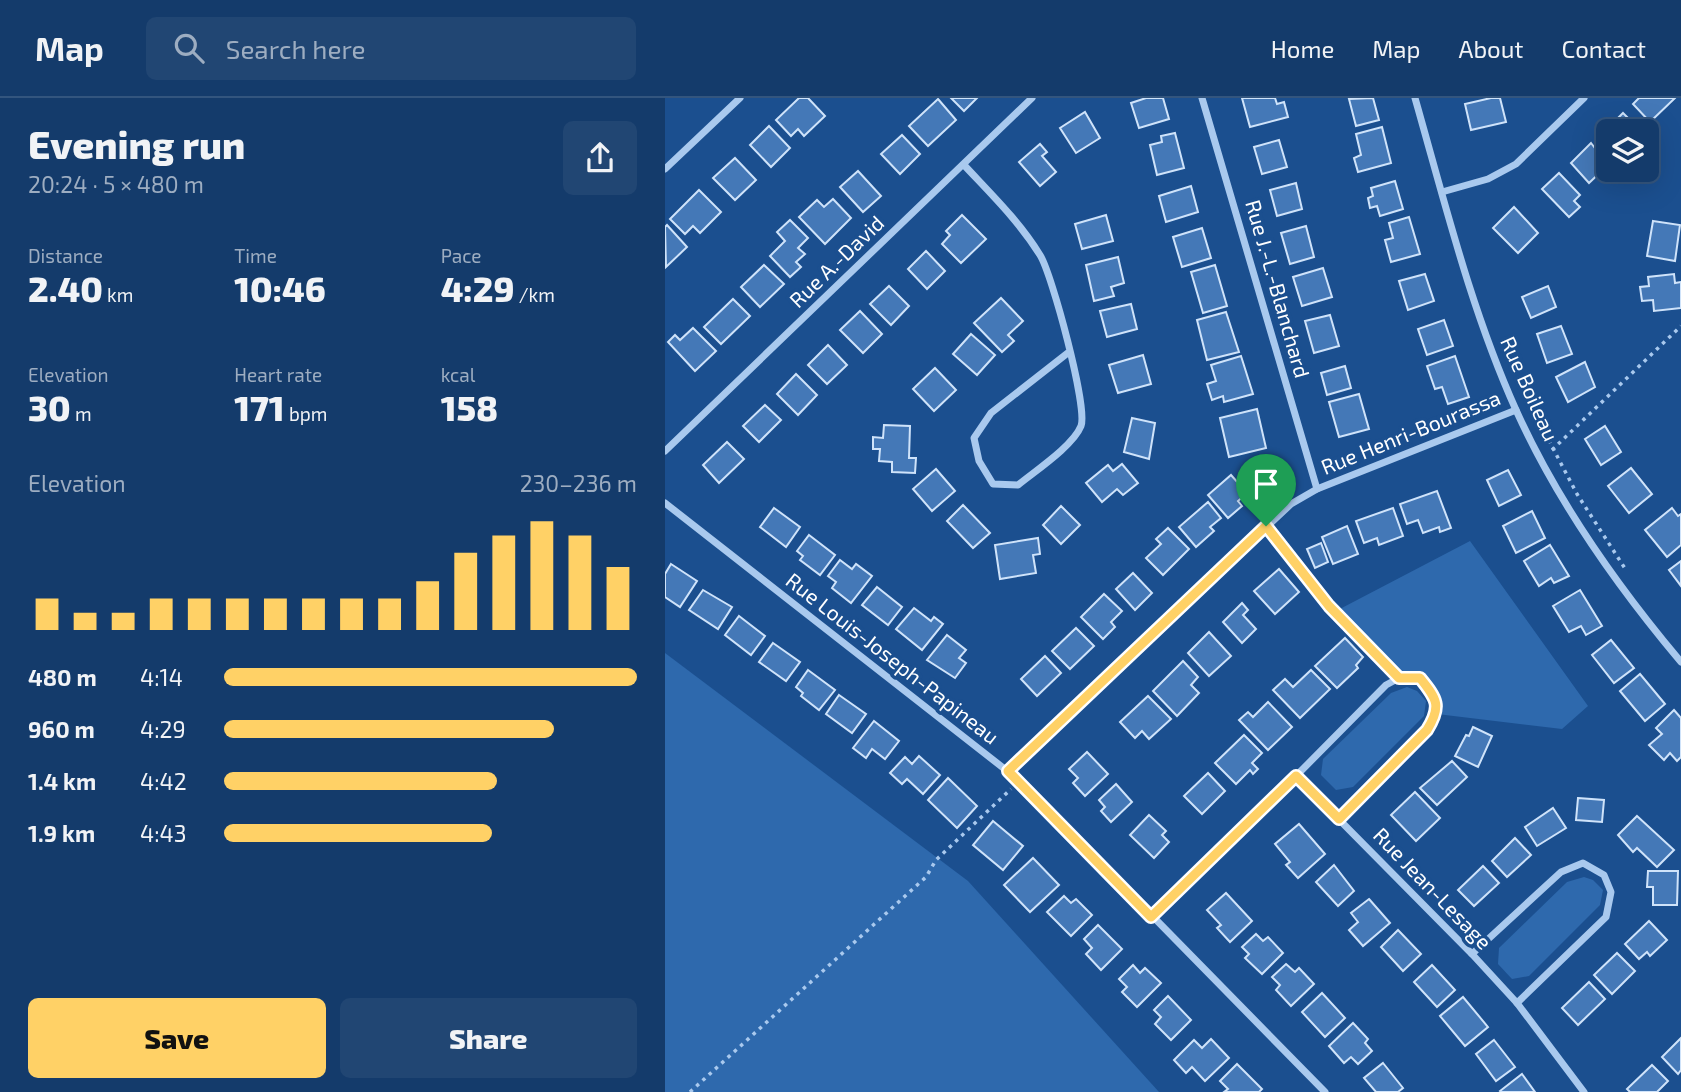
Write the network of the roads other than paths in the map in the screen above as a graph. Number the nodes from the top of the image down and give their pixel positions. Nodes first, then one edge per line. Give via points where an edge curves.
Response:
1 (740, 98) edge
2 (1033, 98) edge
3 (1202, 98) edge
4 (1415, 98) edge
5 (1584, 98) edge
6 (964, 165) junction
7 (665, 169) edge
8 (1442, 192) junction
9 (1069, 352) junction
10 (1516, 410) junction
11 (665, 451) edge
12 (1317, 489) junction
13 (665, 503) edge
14 (1681, 662) edge
15 (1008, 771) junction
16 (1296, 776) junction
17 (1339, 819) junction
18 (1151, 917) junction
19 (1472, 954) junction
20 (1517, 1003) junction
21 (1325, 1092) edge
22 (1584, 1092) edge

1 - 7 street
2 - 6 street, Rue A.-David
3 - 12 street, Rue J.-L.-Blanchard
4 - 8 street, Rue Boileau
5 - 8 street via 1516,164 1488,179
6 - 9 street via 1015,219 1042,258
6 - 11 street, Rue A.-David
8 - 10 street, Rue Boileau via 1476,308
9 - 9 street via 991,413 974,438 979,461 993,484 1018,485 1062,449 1081,426 1083,404
10 - 12 street, Rue Henri-Bourassa
10 - 14 street, Rue Boileau via 1595,548
12 - 15 street, Rue Henri-Bourassa via 1266,526
13 - 15 street, Rue Louis-Joseph-Papineau
15 - 18 street, Rue Louis-Joseph-Papineau
16 - 17 street, Rue Jean-Lesage
16 - 17 street via 1386,685 1399,678 1420,678 1435,696 1437,714 1427,730
16 - 18 street
17 - 19 street, Rue Jean-Lesage
18 - 21 street, Rue Louis-Joseph-Papineau
19 - 20 street, Rue Jean-Lesage
19 - 20 street via 1561,872 1583,863 1604,875 1611,892 1606,917
20 - 22 street, Rue Jean-Lesage

